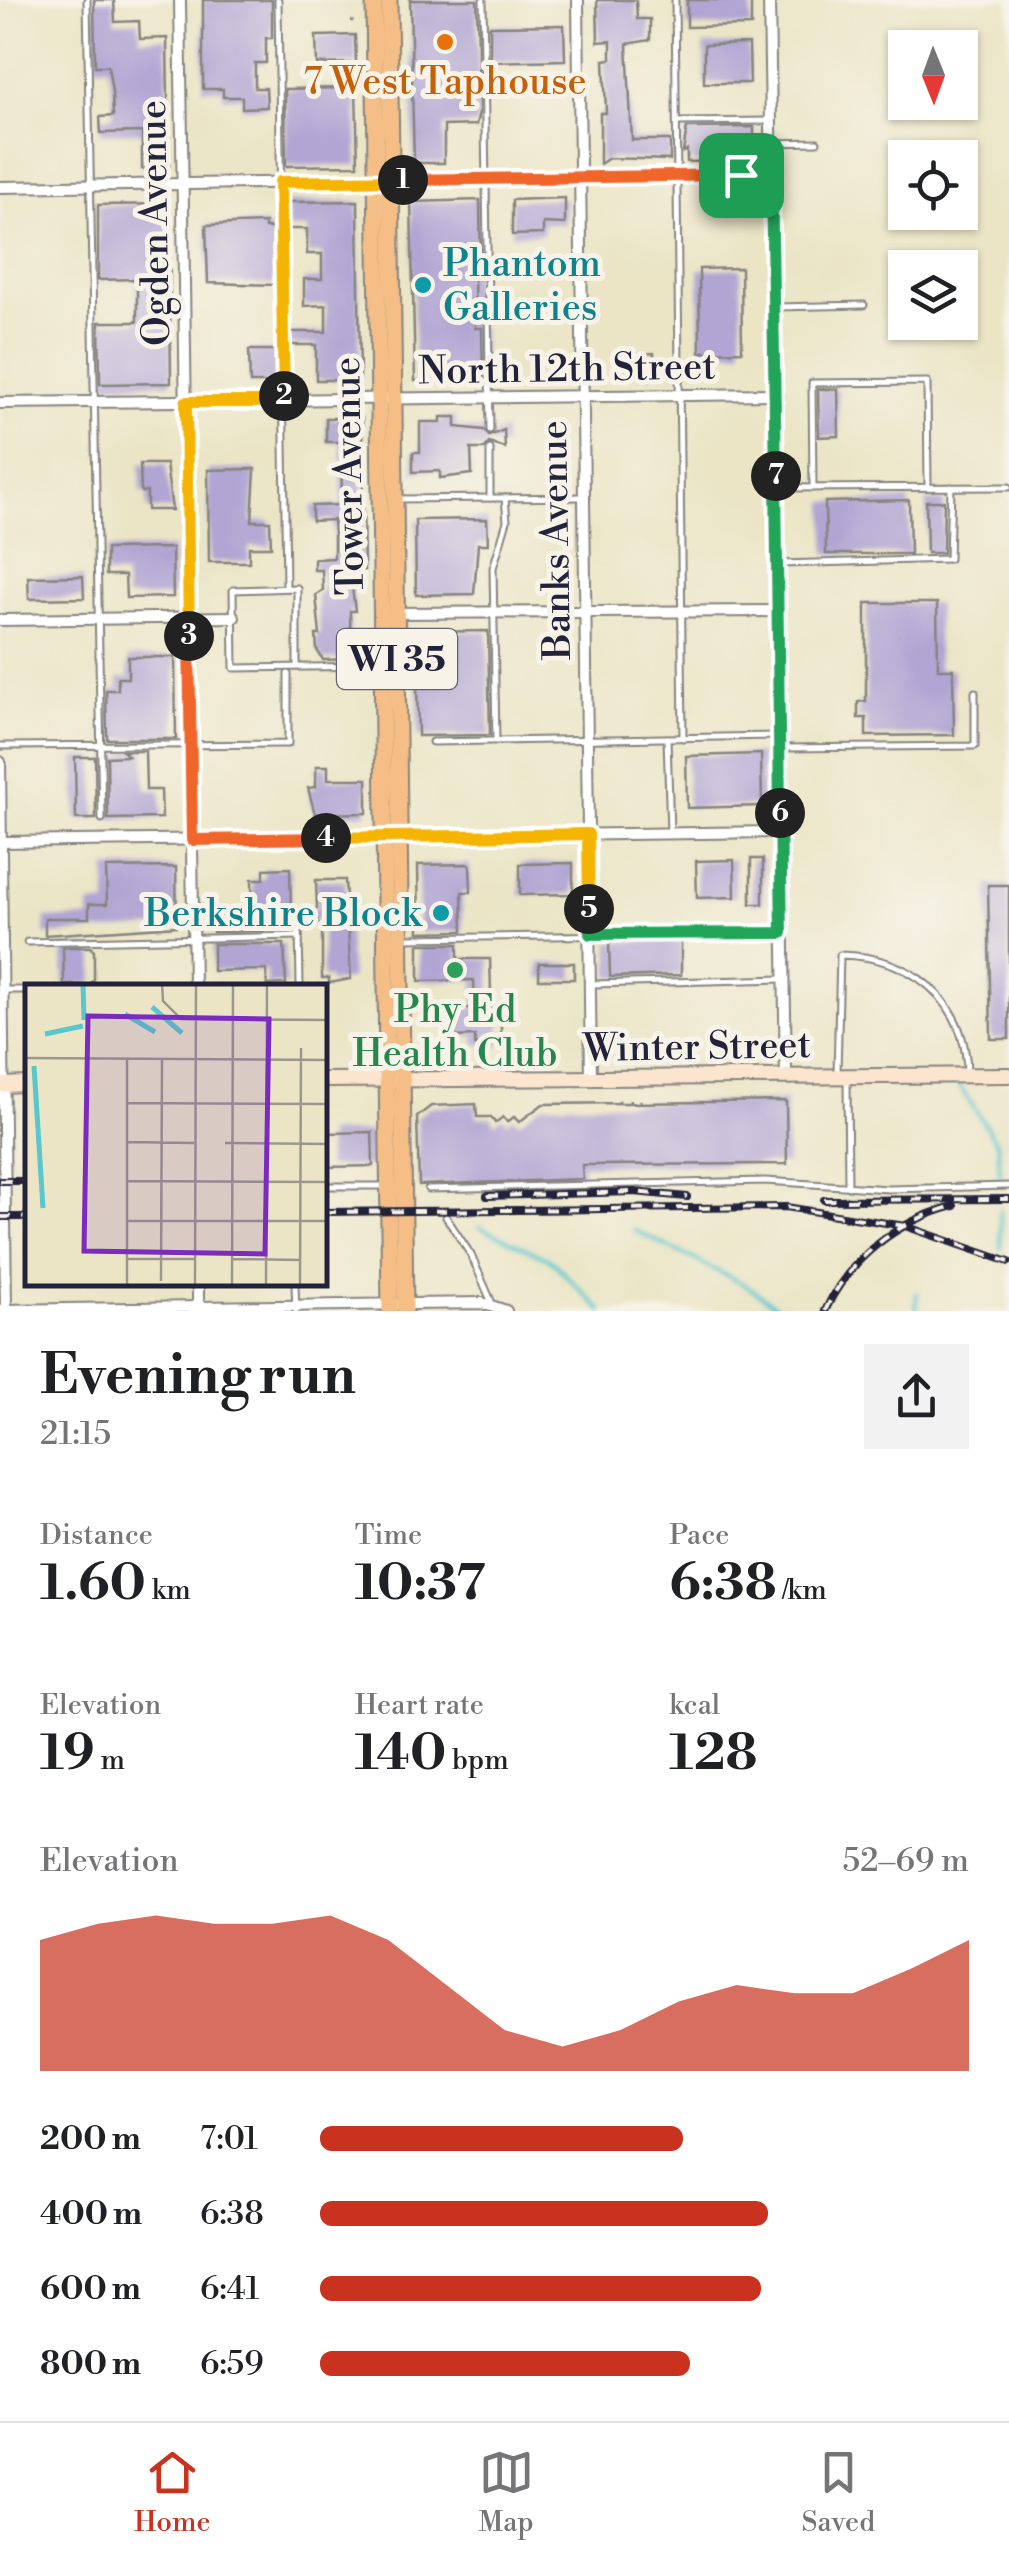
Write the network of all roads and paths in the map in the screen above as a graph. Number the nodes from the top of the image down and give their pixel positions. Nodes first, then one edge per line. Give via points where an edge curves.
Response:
1 (87, 0) edge
2 (180, 0) edge
3 (278, 0) edge
4 (374, 0) edge
5 (389, 0) edge
6 (484, 0) edge
7 (578, 0) edge
8 (675, 0) edge
9 (769, 0) edge
10 (350, 21) dead end
11 (358, 21) dead end
12 (771, 121) junction
13 (677, 122) junction
14 (817, 142) dead end
15 (771, 143) junction
16 (771, 175) junction
17 (678, 176) junction
18 (580, 177) junction
19 (486, 178) junction
20 (383, 180) junction
21 (280, 182) junction
22 (184, 183) junction
23 (91, 186) junction
24 (0, 187) edge
25 (864, 305) dead end
26 (774, 307) junction
27 (776, 394) junction
28 (679, 396) junction
29 (583, 397) junction
30 (490, 400) junction
31 (387, 401) junction
32 (94, 402) junction
33 (186, 402) junction
34 (284, 402) junction
35 (0, 404) edge
36 (490, 430) dead end
37 (490, 448) dead end
38 (1009, 486) edge
39 (928, 487) junction
40 (951, 487) junction
41 (776, 488) junction
42 (813, 488) junction
43 (584, 497) junction
44 (490, 498) junction
45 (505, 498) junction
46 (395, 500) junction
47 (777, 564) junction
48 (286, 588) junction
49 (778, 610) junction
50 (586, 611) junction
51 (680, 611) junction
52 (493, 612) junction
53 (390, 613) junction
54 (234, 617) junction
55 (98, 618) junction
56 (189, 618) junction
57 (0, 620) edge
58 (383, 666) junction
59 (298, 667) junction
60 (288, 674) dead end
61 (974, 692) dead end
62 (667, 738) junction
63 (682, 738) junction
64 (587, 740) junction
65 (496, 741) junction
66 (432, 742) dead end
67 (779, 742) junction
68 (190, 744) junction
69 (100, 745) junction
70 (0, 746) edge
71 (0, 762) edge
72 (102, 819) dead end
73 (780, 832) junction
74 (670, 833) junction
75 (588, 834) junction
76 (392, 837) junction
77 (192, 840) junction
78 (0, 842) edge
79 (299, 925) dead end
80 (782, 933) junction
81 (590, 934) junction
82 (299, 936) junction
83 (402, 938) junction
84 (193, 940) junction
85 (27, 942) dead end
86 (1, 943) edge
87 (784, 979) junction
88 (194, 984) edge
89 (300, 984) edge
90 (590, 984) junction
91 (2, 990) edge
92 (615, 1038) dead end
93 (609, 1057) dead end
94 (967, 1075) junction
95 (1009, 1075) edge
96 (842, 1076) junction
97 (786, 1077) junction
98 (396, 1079) junction
99 (328, 1080) edge
100 (591, 1080) junction
101 (2, 1085) edge
102 (643, 1094) dead end
103 (618, 1101) dead end
104 (328, 1186) edge
105 (389, 1186) junction
106 (1009, 1186) edge
107 (848, 1187) junction
108 (428, 1188) dead end
109 (446, 1218) dead end
110 (398, 1307) edge
111 (296, 1308) edge
112 (499, 1308) edge
113 (198, 1309) edge
114 (4, 1310) edge
115 (104, 1310) edge

1 - 23 lane
2 - 22 street, Ogden Avenue
3 - 21 lane
4 - 20 main road, Tower Avenue / WI 35
5 - 20 main road, Tower Avenue / WI 35
6 - 19 lane
7 - 18 street, Banks Avenue
8 - 13 lane
9 - 12 street
10 - 11 path
12 - 13 lane
12 - 15 street
13 - 17 lane
14 - 15 lane
15 - 16 street
16 - 17 street
16 - 26 street
17 - 18 street
17 - 28 lane
18 - 19 street
18 - 29 street, Banks Avenue
19 - 20 street
19 - 30 lane
20 - 21 street
20 - 31 main road, Tower Avenue / WI 35
21 - 22 street
21 - 34 lane
22 - 23 street
22 - 33 street, Ogden Avenue
23 - 24 street
23 - 32 lane
25 - 26 lane
26 - 27 street
27 - 28 street, North 12th Street
27 - 41 street
28 - 29 street, North 12th Street
28 - 51 lane
29 - 30 street, North 12th Street
29 - 43 street, Banks Avenue
30 - 31 street, North 12th Street
30 - 36 lane
31 - 34 street, North 12th Street
31 - 46 main road, Tower Avenue / WI 35
31 - 53 main road, Tower Avenue / WI 35
32 - 33 street, North 12th Street
32 - 35 street, North 12th Street
32 - 55 lane
33 - 34 street, North 12th Street
33 - 56 street, Ogden Avenue
34 - 48 lane
37 - 44 lane
38 - 40 lane
39 - 40 lane
39 - 42 lane
39 - 42 lane via 926,382 812,383
40 - 47 lane via 949,559
41 - 42 lane
41 - 47 street
43 - 45 lane
43 - 50 street, Banks Avenue
44 - 45 lane
44 - 46 lane
45 - 52 lane
46 - 53 main road, Tower Avenue / WI 35
47 - 49 street
48 - 54 lane via 233,590
48 - 59 lane via 297,588
49 - 51 street
49 - 67 street
50 - 51 street
50 - 52 street
50 - 64 street, Banks Avenue
51 - 63 lane
52 - 53 street
52 - 65 lane
53 - 58 main road, Tower Avenue / WI 35
53 - 76 main road, Tower Avenue / WI 35
54 - 56 street
54 - 59 lane via 234,668
55 - 56 street
55 - 57 street
55 - 69 lane
56 - 68 street, Ogden Avenue
58 - 59 lane
58 - 76 main road, Tower Avenue / WI 35
60 - 68 lane via 288,744
61 - 67 lane via 975,746
62 - 63 lane
62 - 64 lane
62 - 74 lane
63 - 67 lane
64 - 65 lane
64 - 75 street, Banks Avenue
65 - 66 lane
67 - 73 street
68 - 69 lane
68 - 77 street, Ogden Avenue
69 - 70 lane
69 - 72 lane
71 - 78 street
73 - 74 street
73 - 80 street
74 - 75 street
75 - 76 street
75 - 81 street, Banks Avenue
76 - 77 street
76 - 83 main road, Tower Avenue / WI 35
76 - 98 main road, Tower Avenue / WI 35
77 - 78 street
77 - 84 street, Ogden Avenue
78 - 86 street
79 - 82 lane
80 - 81 lane
80 - 87 street
81 - 83 lane
81 - 90 street, Banks Avenue
82 - 84 lane
82 - 89 lane
83 - 98 main road, Tower Avenue / WI 35
84 - 85 lane
84 - 88 street, Ogden Avenue
86 - 91 street
87 - 90 lane
87 - 97 street
90 - 100 street, Banks Avenue
91 - 101 street
92 - 93 path
94 - 95 street, Winter Street
94 - 96 street, Winter Street
94 - 96 lane via 959,1028 928,987 876,955 840,955
96 - 97 street, Winter Street
96 - 107 lane
97 - 100 street, Winter Street
98 - 99 street, Winter Street
98 - 100 street, Winter Street
98 - 105 main road, Tower Avenue / WI 35
98 - 110 main road, Tower Avenue / WI 35
101 - 114 street
102 - 103 path via 643,1102
104 - 105 lane
105 - 110 main road, Tower Avenue / WI 35
106 - 107 lane
107 - 108 lane via 757,1181
109 - 112 lane
110 - 111 street
110 - 112 street
111 - 113 street
113 - 115 street
114 - 115 street

